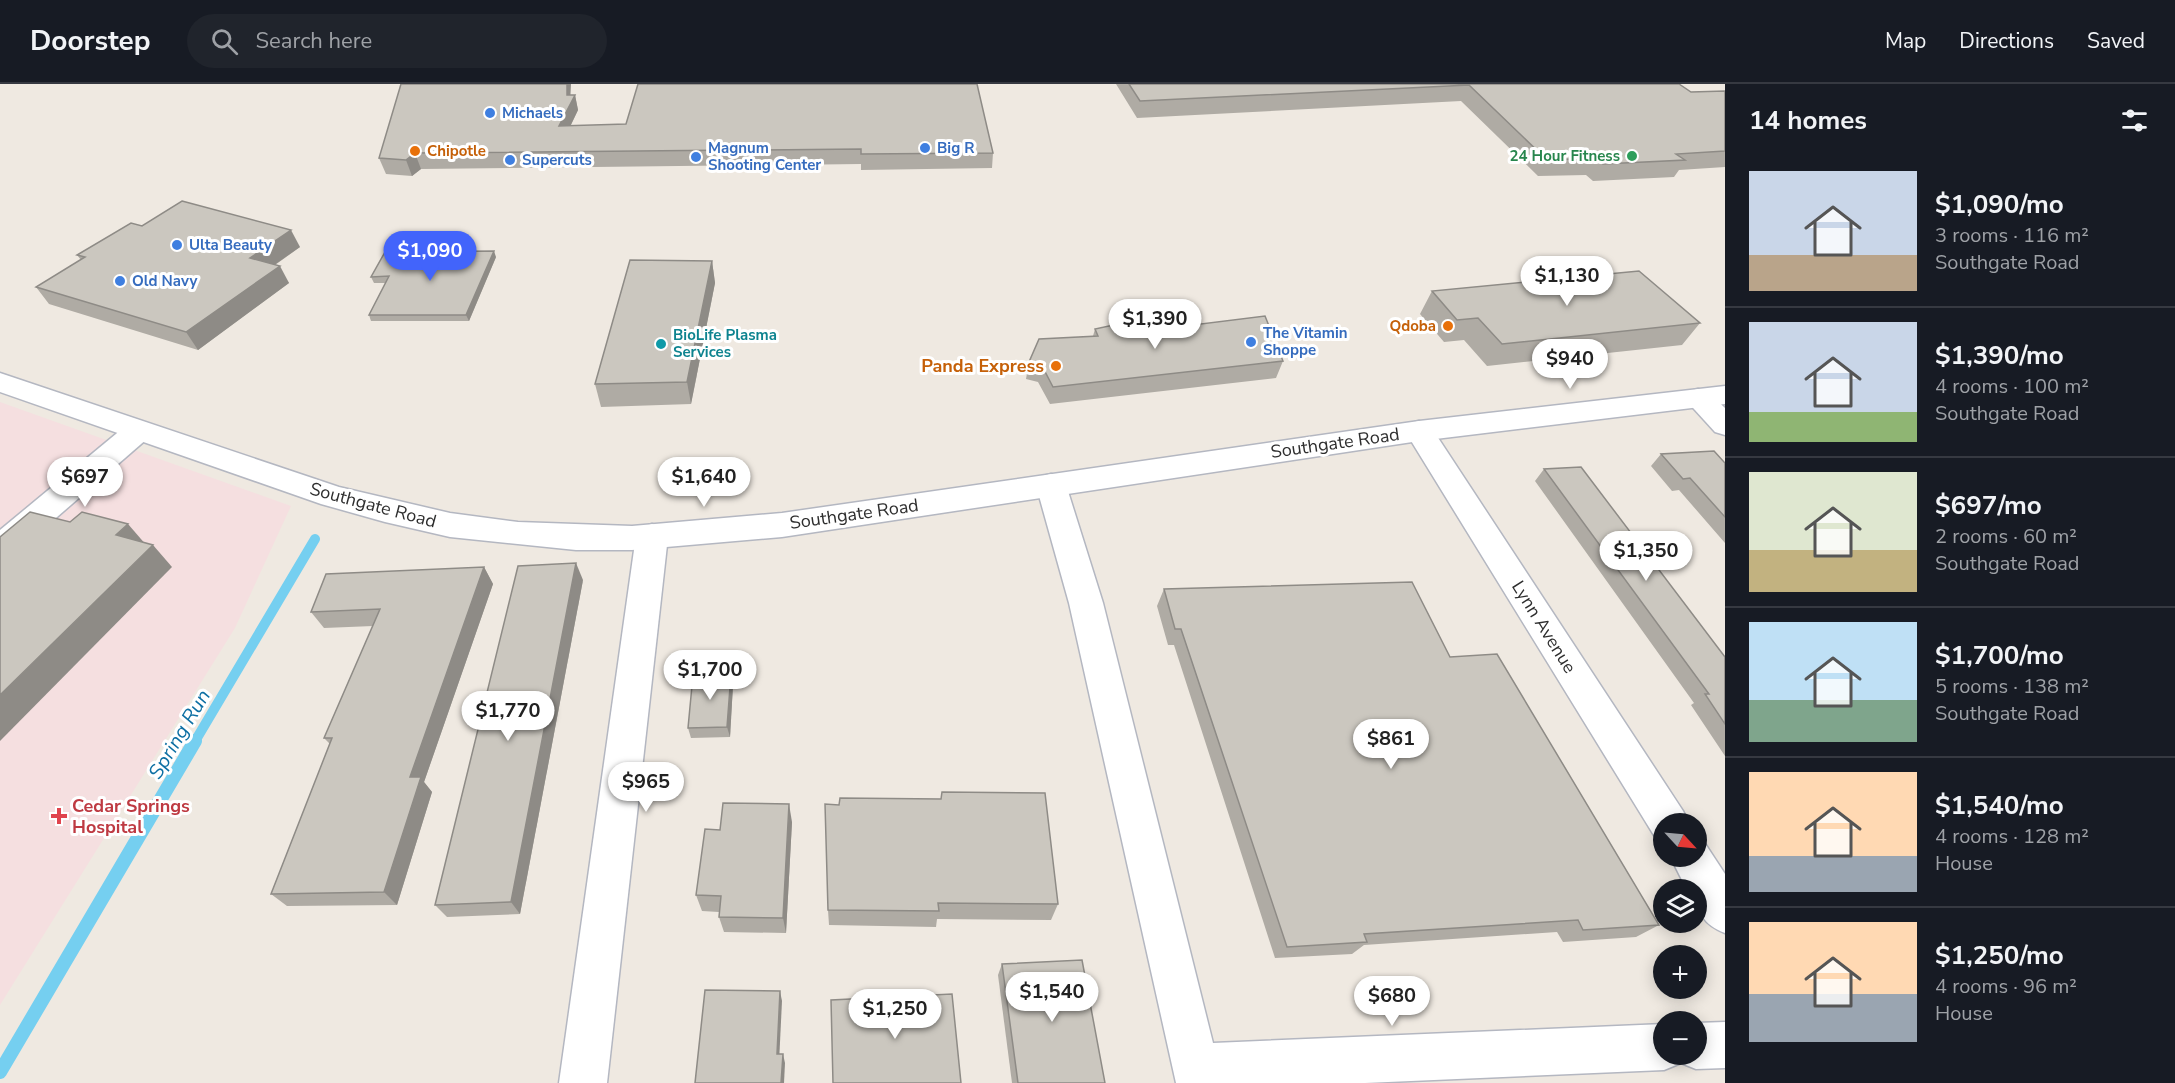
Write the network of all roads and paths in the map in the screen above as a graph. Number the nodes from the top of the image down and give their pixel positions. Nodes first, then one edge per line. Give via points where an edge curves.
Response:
1 (0, 382) edge
2 (1711, 396) edge
3 (1725, 425) edge
4 (138, 431) junction
5 (1419, 431) junction
6 (1051, 485) junction
7 (652, 536) junction
8 (0, 548) edge
9 (1662, 813) edge
10 (1697, 867) edge
11 (1725, 912) edge
12 (1725, 1045) edge
13 (1707, 1046) edge
14 (1653, 1048) edge
15 (1198, 1075) edge
16 (583, 1083) edge

1 - 4 street, Southgate Road
2 - 3 street
2 - 5 street, Southgate Road
4 - 7 street, Southgate Road via 333,496 450,525 576,538
4 - 8 street
5 - 6 street, Southgate Road
5 - 9 street, Lynn Avenue
6 - 7 street, Southgate Road via 782,525
6 - 15 street via 1086,603
7 - 16 street
10 - 11 street
12 - 13 street
14 - 15 street

